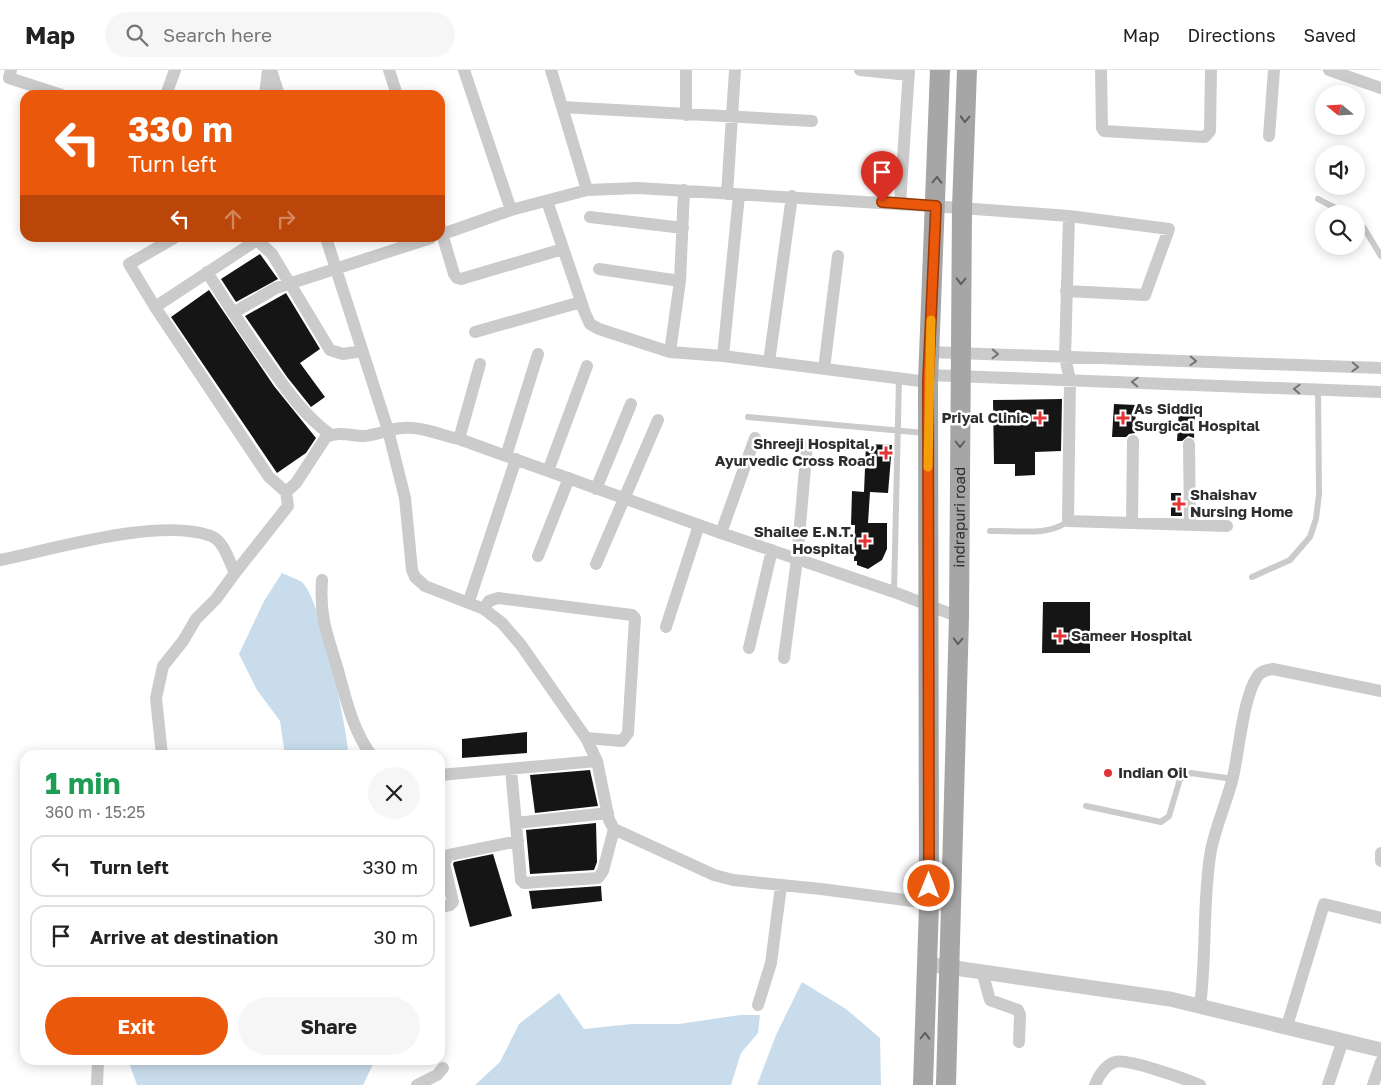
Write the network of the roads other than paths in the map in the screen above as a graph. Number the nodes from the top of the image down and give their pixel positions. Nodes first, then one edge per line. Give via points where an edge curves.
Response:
1 (11, 70) edge
2 (175, 70) edge
3 (270, 70) edge
4 (389, 70) edge
5 (464, 70) edge
6 (551, 70) edge
7 (686, 70) edge
8 (735, 70) edge
9 (860, 70) edge
10 (967, 70) edge
11 (1101, 70) edge
12 (1211, 70) edge
13 (1274, 70) edge
14 (1329, 70) edge
15 (943, 72) edge
16 (909, 73) edge
17 (1381, 88) edge
18 (46, 90) edge
19 (168, 90) edge
20 (266, 90) edge
21 (277, 90) edge
22 (395, 90) edge
23 (562, 107) junction
24 (686, 115) junction
25 (732, 116) junction
26 (812, 121) dead end
27 (1269, 136) dead end
28 (588, 190) junction
29 (684, 190) junction
30 (733, 195) junction
31 (792, 196) junction
32 (1318, 199) dead end
33 (546, 201) junction
34 (900, 203) junction
35 (1330, 205) edge
36 (936, 206) junction
37 (962, 208) junction
38 (510, 210) junction
39 (1069, 216) junction
40 (590, 217) dead end
41 (683, 228) junction
42 (1365, 230) edge
43 (445, 231) edge
44 (167, 242) edge
45 (254, 242) edge
46 (259, 242) edge
47 (327, 242) edge
48 (412, 242) edge
49 (442, 242) edge
50 (563, 249) junction
51 (838, 256) dead end
52 (1381, 256) edge
53 (336, 269) junction
54 (599, 269) dead end
55 (207, 272) junction
56 (680, 281) junction
57 (289, 285) junction
58 (1066, 291) junction
59 (581, 302) junction
60 (155, 306) junction
61 (232, 314) junction
62 (475, 332) dead end
63 (362, 350) junction
64 (670, 352) junction
65 (929, 352) junction
66 (960, 352) junction
67 (538, 354) dead end
68 (723, 356) junction
69 (1065, 357) junction
70 (768, 362) junction
71 (480, 364) dead end
72 (587, 366) dead end
73 (1381, 368) edge
74 (824, 369) junction
75 (960, 376) junction
76 (928, 378) junction
77 (899, 379) junction
78 (1070, 380) junction
79 (1318, 389) junction
80 (1381, 392) edge
81 (631, 404) dead end
82 (748, 417) dead end
83 (658, 420) dead end
84 (388, 430) junction
85 (898, 431) junction
86 (928, 434) junction
87 (331, 435) junction
88 (755, 438) dead end
89 (459, 439) junction
90 (1134, 441) dead end
91 (1189, 444) dead end
92 (807, 446) dead end
93 (511, 458) junction
94 (548, 471) junction
95 (569, 478) junction
96 (596, 488) junction
97 (286, 492) junction
98 (624, 498) junction
99 (1068, 520) junction
100 (1132, 523) junction
101 (699, 525) junction
102 (1190, 525) junction
103 (1227, 526) dead end
104 (990, 531) dead end
105 (720, 533) junction
106 (772, 550) junction
107 (538, 556) dead end
108 (798, 559) junction
109 (0, 560) edge
110 (596, 564) dead end
111 (235, 573) junction
112 (1252, 578) dead end
113 (322, 580) dead end
114 (894, 592) junction
115 (469, 601) junction
116 (927, 604) junction
117 (484, 609) junction
118 (959, 617) junction
119 (666, 627) dead end
120 (749, 648) dead end
121 (784, 658) dead end
122 (1381, 690) edge
123 (586, 738) junction
124 (161, 750) edge
125 (368, 750) edge
126 (597, 761) junction
127 (511, 769) junction
128 (445, 774) edge
129 (1233, 778) junction
130 (1086, 806) dead end
131 (608, 814) junction
132 (516, 824) junction
133 (614, 829) junction
134 (518, 841) junction
135 (1381, 853) edge
136 (1381, 860) edge
137 (445, 861) edge
138 (445, 867) edge
139 (781, 886) junction
140 (929, 904) junction
141 (445, 906) edge
142 (950, 906) junction
143 (1381, 918) edge
144 (927, 964) junction
145 (950, 966) junction
146 (982, 971) junction
147 (758, 1006) dead end
148 (1200, 1006) junction
149 (1288, 1026) junction
150 (1343, 1040) junction
151 (1019, 1042) dead end
152 (1381, 1050) edge
153 (1381, 1062) edge
154 (98, 1065) edge
155 (443, 1068) dead end
156 (97, 1085) edge
157 (417, 1085) edge
158 (924, 1085) edge
159 (946, 1085) edge
160 (1094, 1085) edge
161 (1200, 1085) edge
162 (1328, 1085) edge
163 (1373, 1085) edge

1 - 18 street via 9,78
2 - 19 street
3 - 20 street
3 - 21 street
4 - 22 street
5 - 38 street
6 - 23 street
7 - 24 street
8 - 25 street
9 - 16 street
10 -> 37 main road, indrapuri road
11 - 12 street via 1104,131 1205,137 1210,131
13 - 27 street
14 - 17 street
36 -> 15 main road
16 - 34 street
23 - 24 street
23 - 28 street
24 - 25 street
25 - 26 street
25 - 30 street
28 - 29 street
28 - 33 street
29 - 30 street
29 - 41 street
30 - 31 street
30 - 68 street
31 - 34 street
31 - 70 street
32 - 35 lane
33 - 38 street
33 - 50 street
34 - 36 street
36 - 37 street
36 - 65 main road
37 - 39 street
37 -> 66 main road, indrapuri road
38 - 43 street
39 - 58 street
39 - 58 street via 1166,227 1169,232 1145,295
40 - 41 street
41 - 56 street
42 - 52 lane
44 - 60 street via 129,264
45 - 55 street
46 - 57 street via 272,254
47 - 53 street
48 - 53 street
49 - 50 street via 456,278 461,279
50 - 59 street
51 - 74 street
53 - 57 street
53 - 63 street
54 - 56 street
55 - 60 street
55 - 61 street
56 - 64 street
57 - 61 street via 276,288
57 - 63 street via 330,350 343,354
58 - 69 street
59 - 62 street
59 - 64 street via 590,324
60 - 97 street via 269,477
61 - 87 street via 298,407
63 - 84 street
64 - 68 street
65 - 66 street
65 - 76 main road
66 -> 69 street
66 - 75 main road, indrapuri road
67 - 93 street
68 - 70 street
69 -> 73 street
69 - 78 street
70 - 74 street
71 - 89 street
72 - 94 street
74 - 77 street
75 - 76 street
75 - 78 street
75 -> 118 main road, indrapuri road
76 - 77 street
76 - 86 main road
77 - 85 lane
79 -> 78 street
78 - 99 street
79 - 80 street
79 - 112 lane via 1319,494 1310,537 1290,560
81 - 96 street
82 - 85 lane
83 - 98 street
84 - 87 street via 362,436
84 - 89 street via 417,429
84 - 115 street via 406,498 415,577 425,586
85 - 86 lane
85 - 114 lane
86 - 116 main road
87 - 97 street via 326,437 296,483
88 - 105 street
89 - 93 street
90 - 100 street
91 - 102 street
92 - 108 street
93 - 94 street
93 - 115 street
94 - 95 street
95 - 96 street
95 - 107 street
96 - 98 street
97 - 111 street via 288,506
98 - 101 street
98 - 110 street
99 - 100 street
99 - 104 lane via 1056,529
100 - 102 street
101 - 105 street
101 - 119 street
102 - 103 street
105 - 106 street
106 - 108 street
106 - 120 street
108 - 114 street
108 - 121 street
109 - 111 street via 117,535 176,530 212,536 221,544
111 - 124 street via 163,666 156,698
113 - 125 street via 321,616 346,707
114 - 116 street
115 - 117 street
116 - 118 street
116 - 140 main road
117 - 123 street via 502,623 521,645
117 - 123 street via 489,601 498,598 635,618 628,733 622,740
118 -> 142 main road, indrapuri road
122 - 129 street via 1273,668 1264,671 1257,676 1249,696
123 - 126 street
126 - 127 street
126 - 131 street
127 - 128 street
127 - 132 street
129 - 130 lane via 1185,775 1180,779 1168,816 1162,822
129 - 148 street via 1211,849
131 - 132 street
131 - 133 street
132 - 134 street
133 - 134 street via 603,871 598,878 524,884
133 - 139 street via 714,875
134 - 137 street via 448,856
135 - 136 street
138 - 141 street via 453,902
139 - 140 street via 870,894
139 - 147 street via 771,963
140 - 142 street
140 - 144 main road
142 - 145 main road, indrapuri road
143 - 149 street via 1324,904
144 - 145 street
158 -> 144 main road
145 - 146 street
145 - 159 main road, indrapuri road
146 - 148 street
146 - 151 street via 990,1000 1018,1010
148 - 149 street
149 - 150 street
150 - 152 street
150 - 162 street
153 - 163 street
154 - 156 street
155 - 157 street via 437,1075
160 - 161 street via 1106,1068 1115,1062 1128,1062

